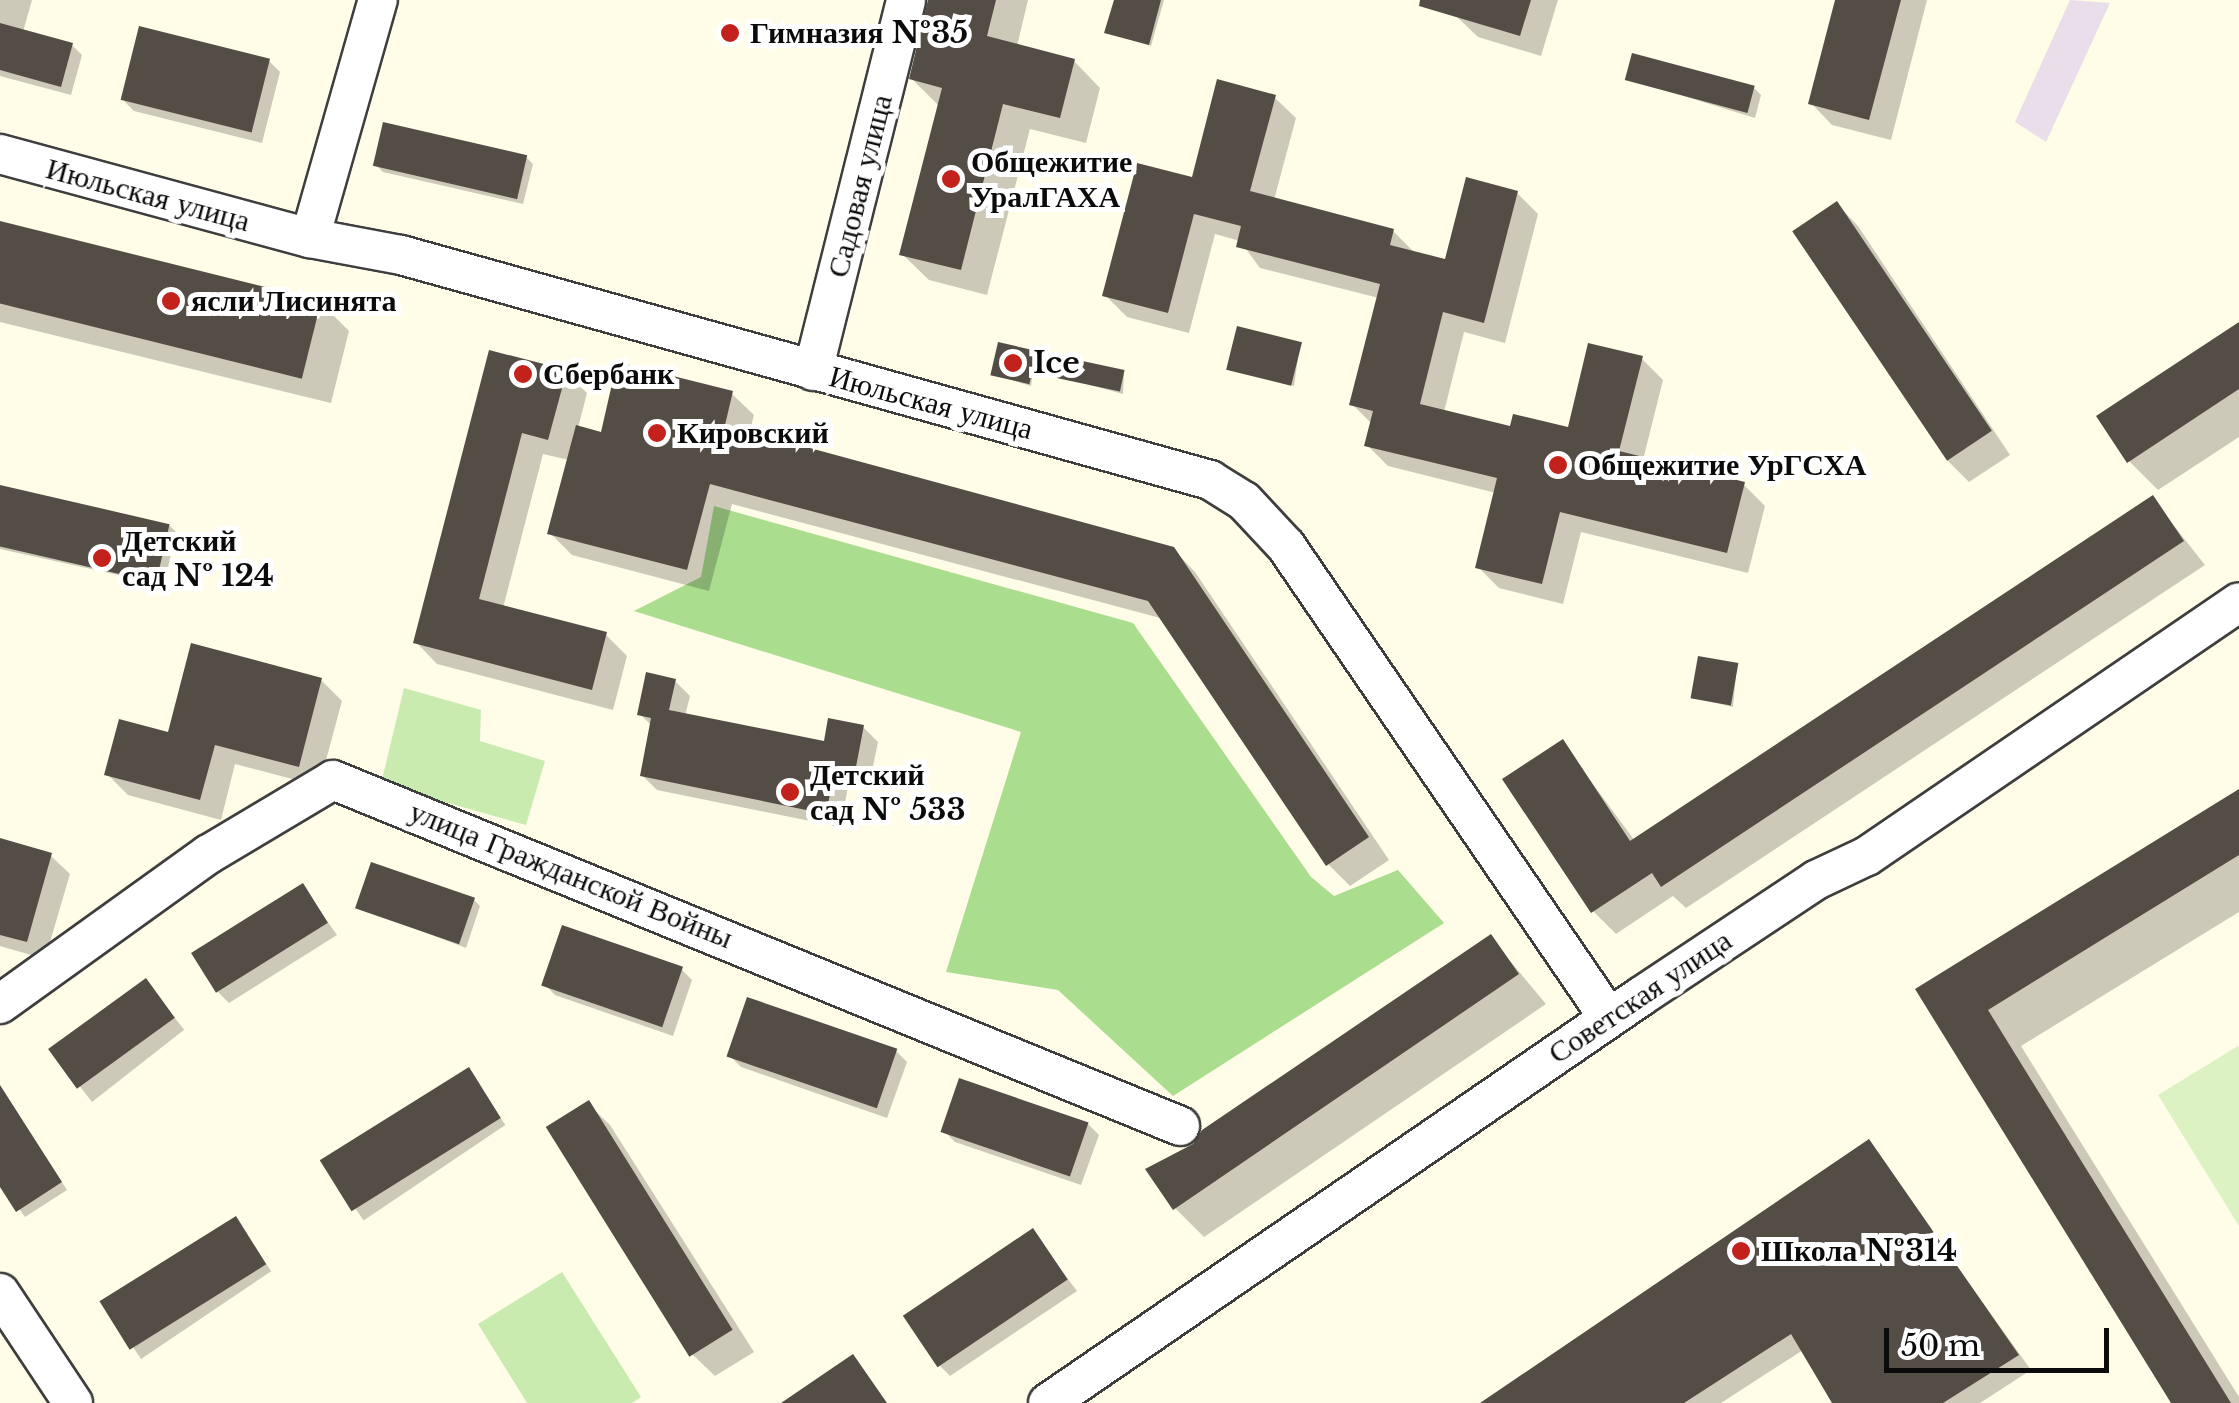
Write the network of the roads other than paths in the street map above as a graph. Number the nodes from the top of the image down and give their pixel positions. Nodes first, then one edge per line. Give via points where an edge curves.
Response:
1 (378, 0) edge
2 (906, 0) edge
3 (0, 154) edge
4 (310, 238) junction
5 (813, 371) junction
6 (2239, 602) edge
7 (0, 1004) edge
8 (1609, 1018) junction
9 (1180, 1126) dead end
10 (0, 1293) edge
11 (73, 1403) edge
12 (1048, 1403) edge

1 - 4 street
2 - 5 street, Садовая улица
3 - 4 street, Июльская улица
4 - 5 street, Июльская улица via 401,255
5 - 8 street, Июльская улица via 1176,467 1244,501 1286,546
6 - 8 street, Советская улица via 1867,856 1816,880
7 - 9 street, улица Гражданской Войны via 208,854 333,780
8 - 12 street, Советская улица
10 - 11 street

